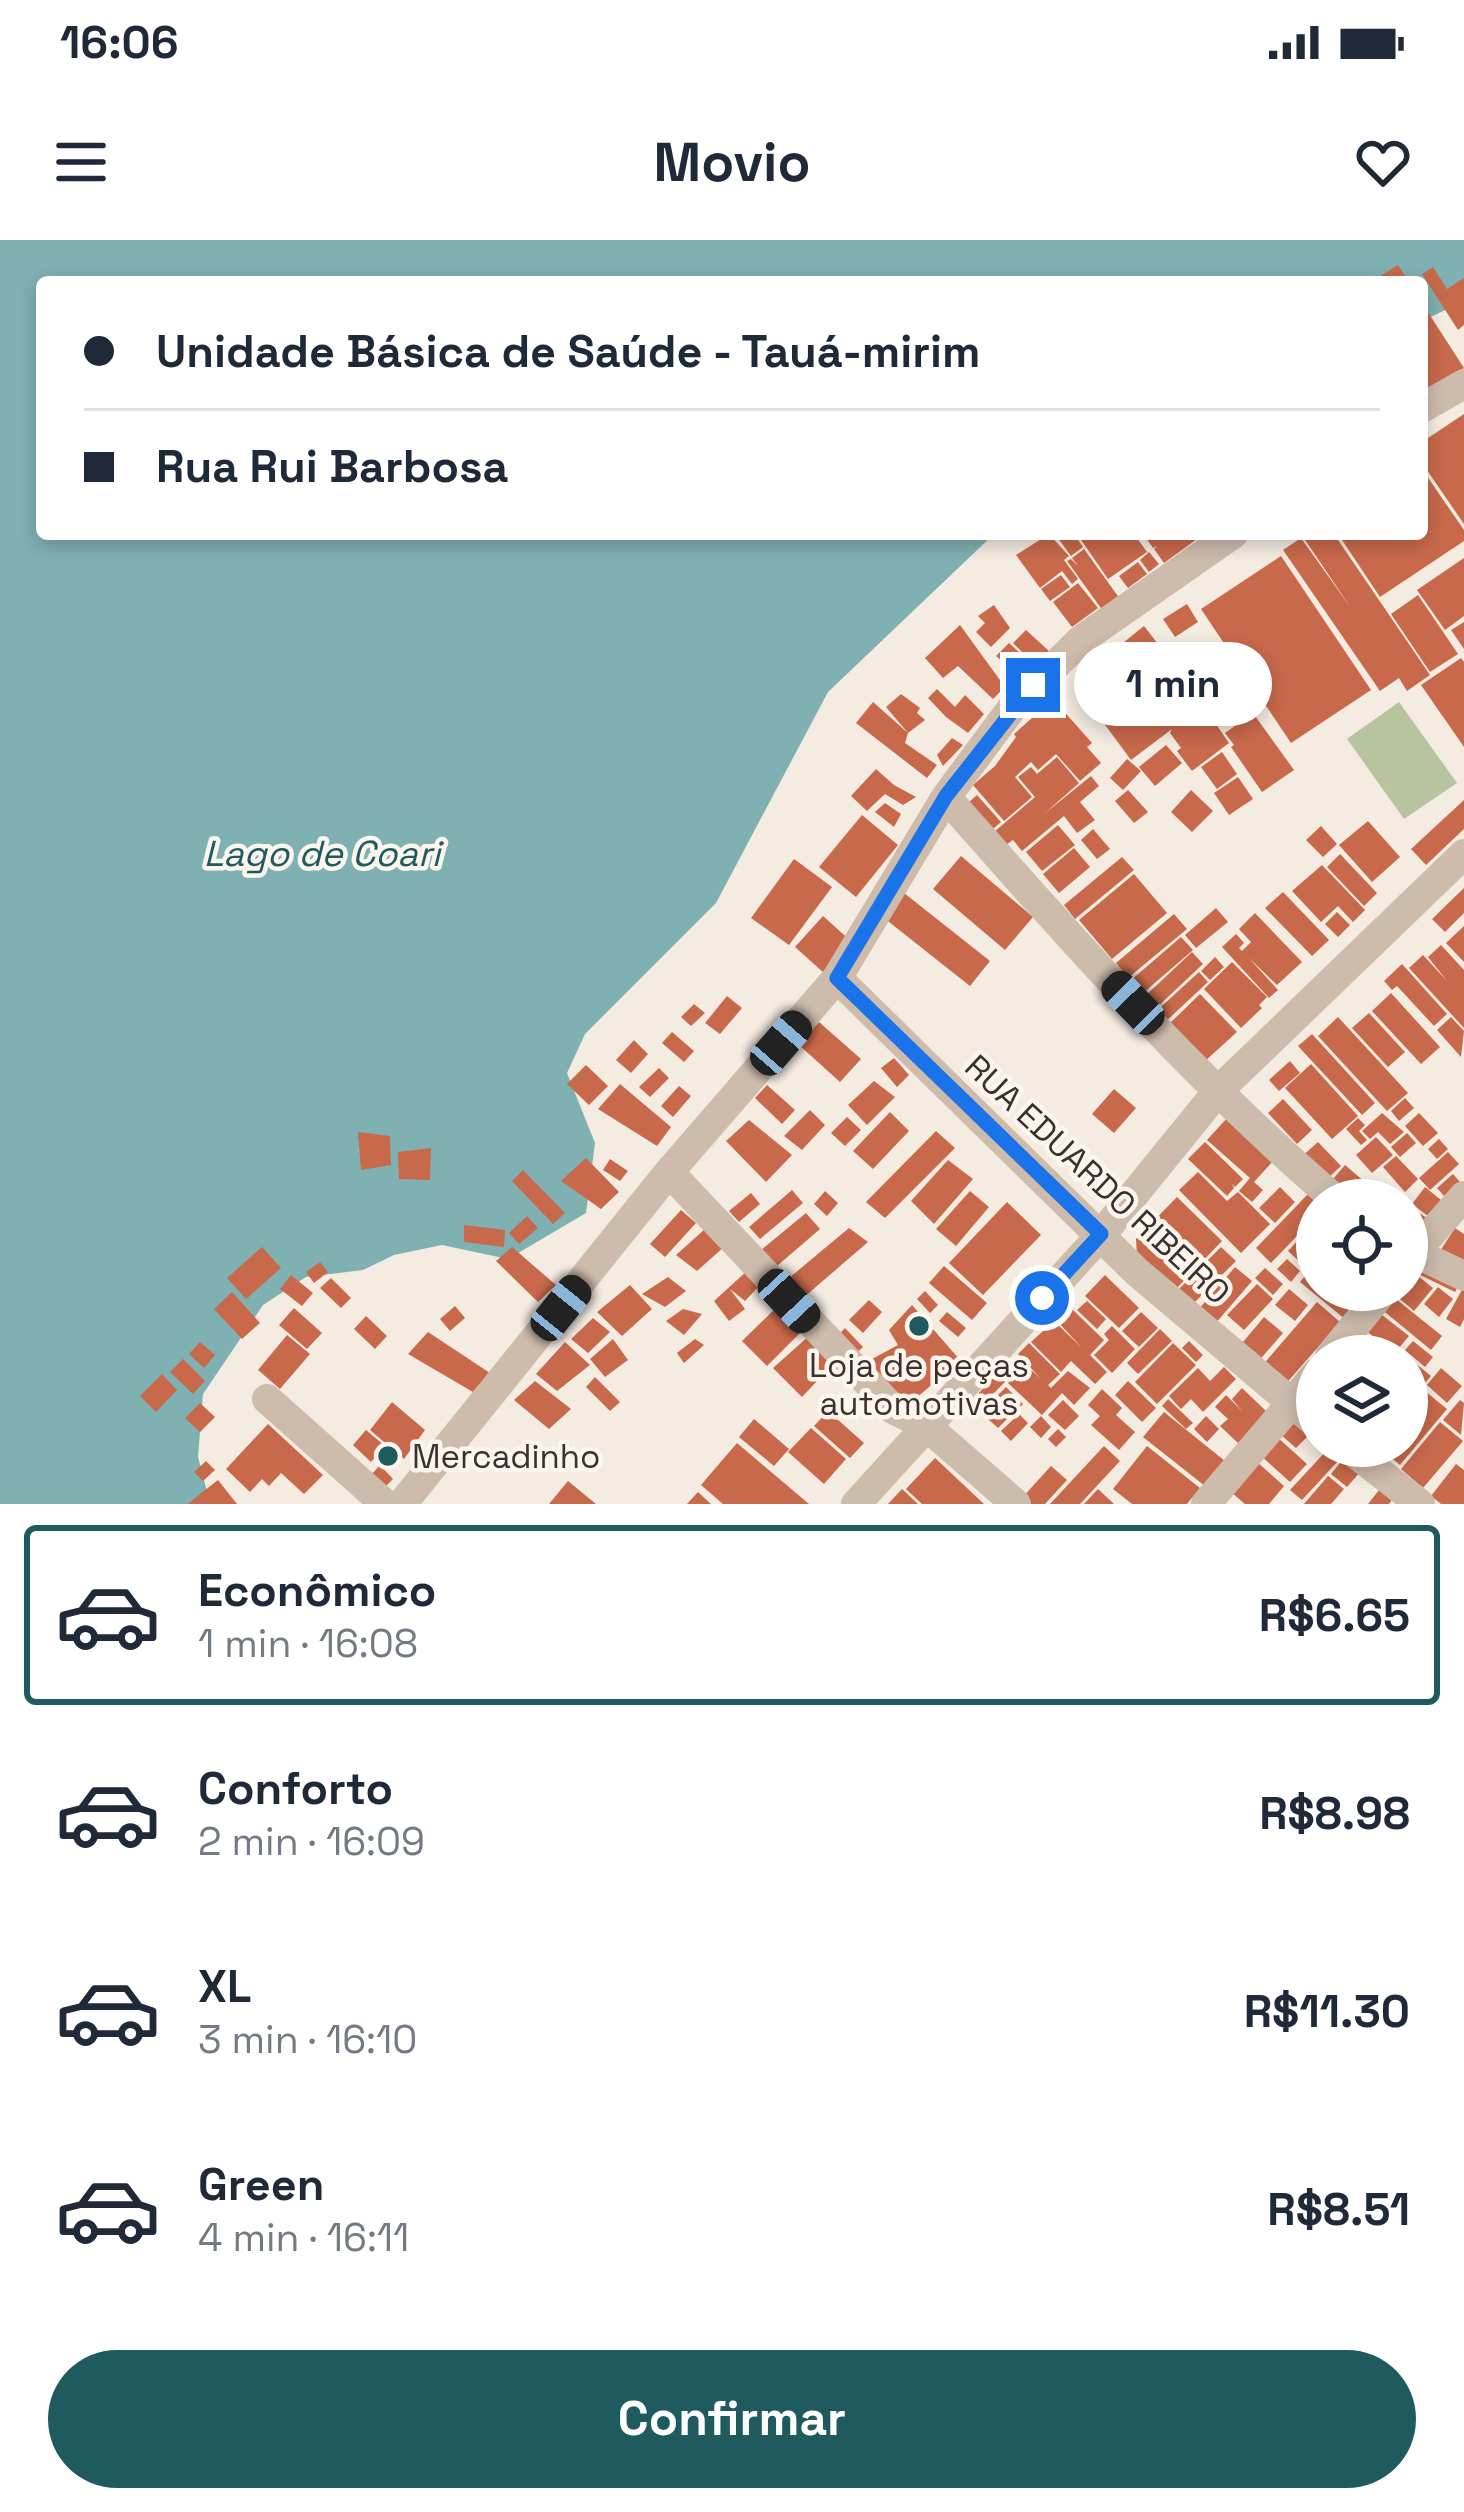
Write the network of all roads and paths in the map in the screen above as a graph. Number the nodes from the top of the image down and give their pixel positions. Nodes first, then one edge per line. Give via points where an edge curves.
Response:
1 (1464, 384) edge
2 (1428, 405) edge
3 (1224, 540) edge
4 (946, 796) junction
5 (1464, 854) edge
6 (837, 978) junction
7 (1218, 1091) junction
8 (669, 1172) junction
9 (1313, 1179) edge
10 (1464, 1196) edge
11 (1101, 1234) junction
12 (1428, 1234) edge
13 (1428, 1262) edge
14 (1464, 1276) edge
15 (1367, 1311) edge
16 (1347, 1335) edge
17 (266, 1399) dead end
18 (1296, 1399) edge
19 (1292, 1404) junction
20 (1296, 1407) edge
21 (925, 1425) junction
22 (1373, 1467) edge
23 (385, 1504) edge
24 (402, 1504) edge
25 (856, 1504) edge
26 (1016, 1504) edge
27 (1206, 1504) edge
28 (1420, 1504) edge

1 - 2 street
3 - 4 street via 1081,640 1012,708
4 - 6 street
4 - 7 street
5 - 7 street
6 - 8 street
6 - 11 street, RUA EDUARDO RIBEIRO
7 - 9 street
7 - 11 street
8 - 21 street via 874,1392
8 - 24 street
10 - 12 street
11 - 19 street, RUA EDUARDO RIBEIRO
11 - 21 street
13 - 14 street
15 - 16 street
17 - 23 street
18 - 19 street
19 - 20 street, RUA EDUARDO RIBEIRO
19 - 27 street
21 - 25 street
21 - 26 street
22 - 28 street

